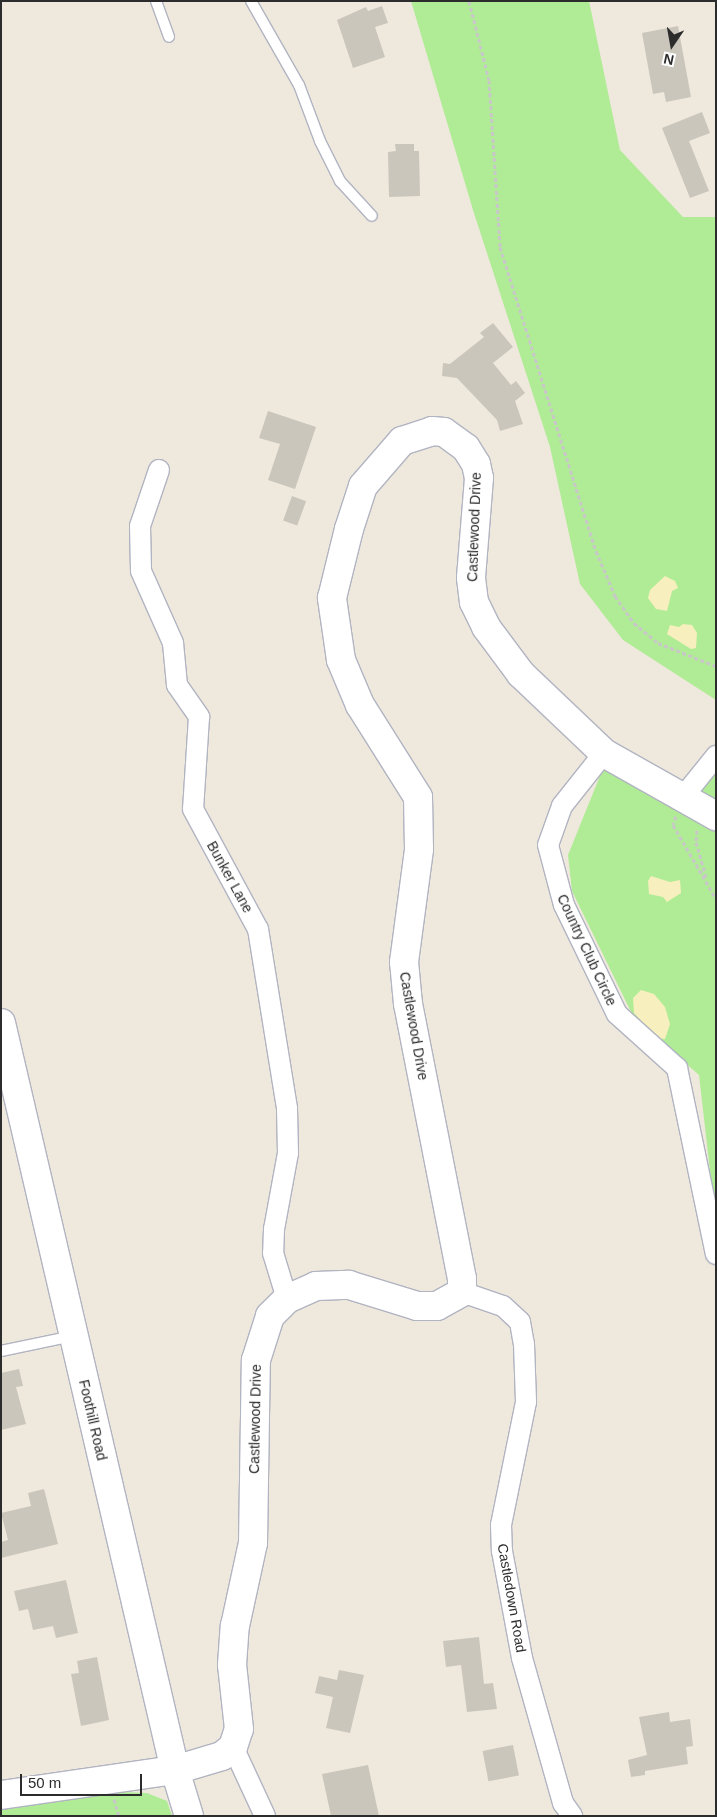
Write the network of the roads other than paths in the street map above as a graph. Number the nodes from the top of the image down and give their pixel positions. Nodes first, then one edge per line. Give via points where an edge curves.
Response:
1 (156, 1) edge
2 (251, 1) edge
3 (170, 37) dead end
4 (372, 216) dead end
5 (159, 470) dead end
6 (604, 753) junction
7 (716, 756) edge
8 (694, 806) edge
9 (1, 1022) edge
10 (716, 1254) edge
11 (462, 1292) junction
12 (287, 1298) junction
13 (74, 1335) junction
14 (1, 1351) edge
15 (233, 1747) junction
16 (175, 1770) junction
17 (1, 1795) edge
18 (189, 1816) edge
19 (265, 1816) edge
20 (572, 1816) edge

1 - 3 lane
2 - 4 lane via 299,85 320,141 340,181
5 - 12 street, Bunker Lane via 140,526 141,570 172,643 177,684 199,718 193,809 258,929 287,1109 288,1153 274,1229 273,1253
6 - 8 street, Castlewood Drive
6 - 10 street, Country Club Circle via 562,806 548,845 564,905 617,1014 677,1068
6 - 11 street, Castlewood Drive via 521,674 486,627 474,602 471,578 479,478 476,464 466,448 450,436 432,431 402,441 363,486 332,598 342,660 360,705 418,797 419,849 404,962 410,1013
7 - 8 street
9 - 13 street, Foothill Road
11 - 12 street, Castlewood Drive via 437,1306 417,1306 349,1285 332,1284 316,1286
11 - 20 street, Castledown Road via 503,1306 520,1322 526,1402 501,1525 502,1551 522,1658 563,1803
12 - 15 street, Castlewood Drive via 270,1316 256,1360 253,1543 235,1626 232,1665 239,1729
13 - 14 lane
13 - 16 street, Foothill Road
15 - 16 street via 222,1756
15 - 19 street
16 - 17 street
16 - 18 street, Foothill Road

